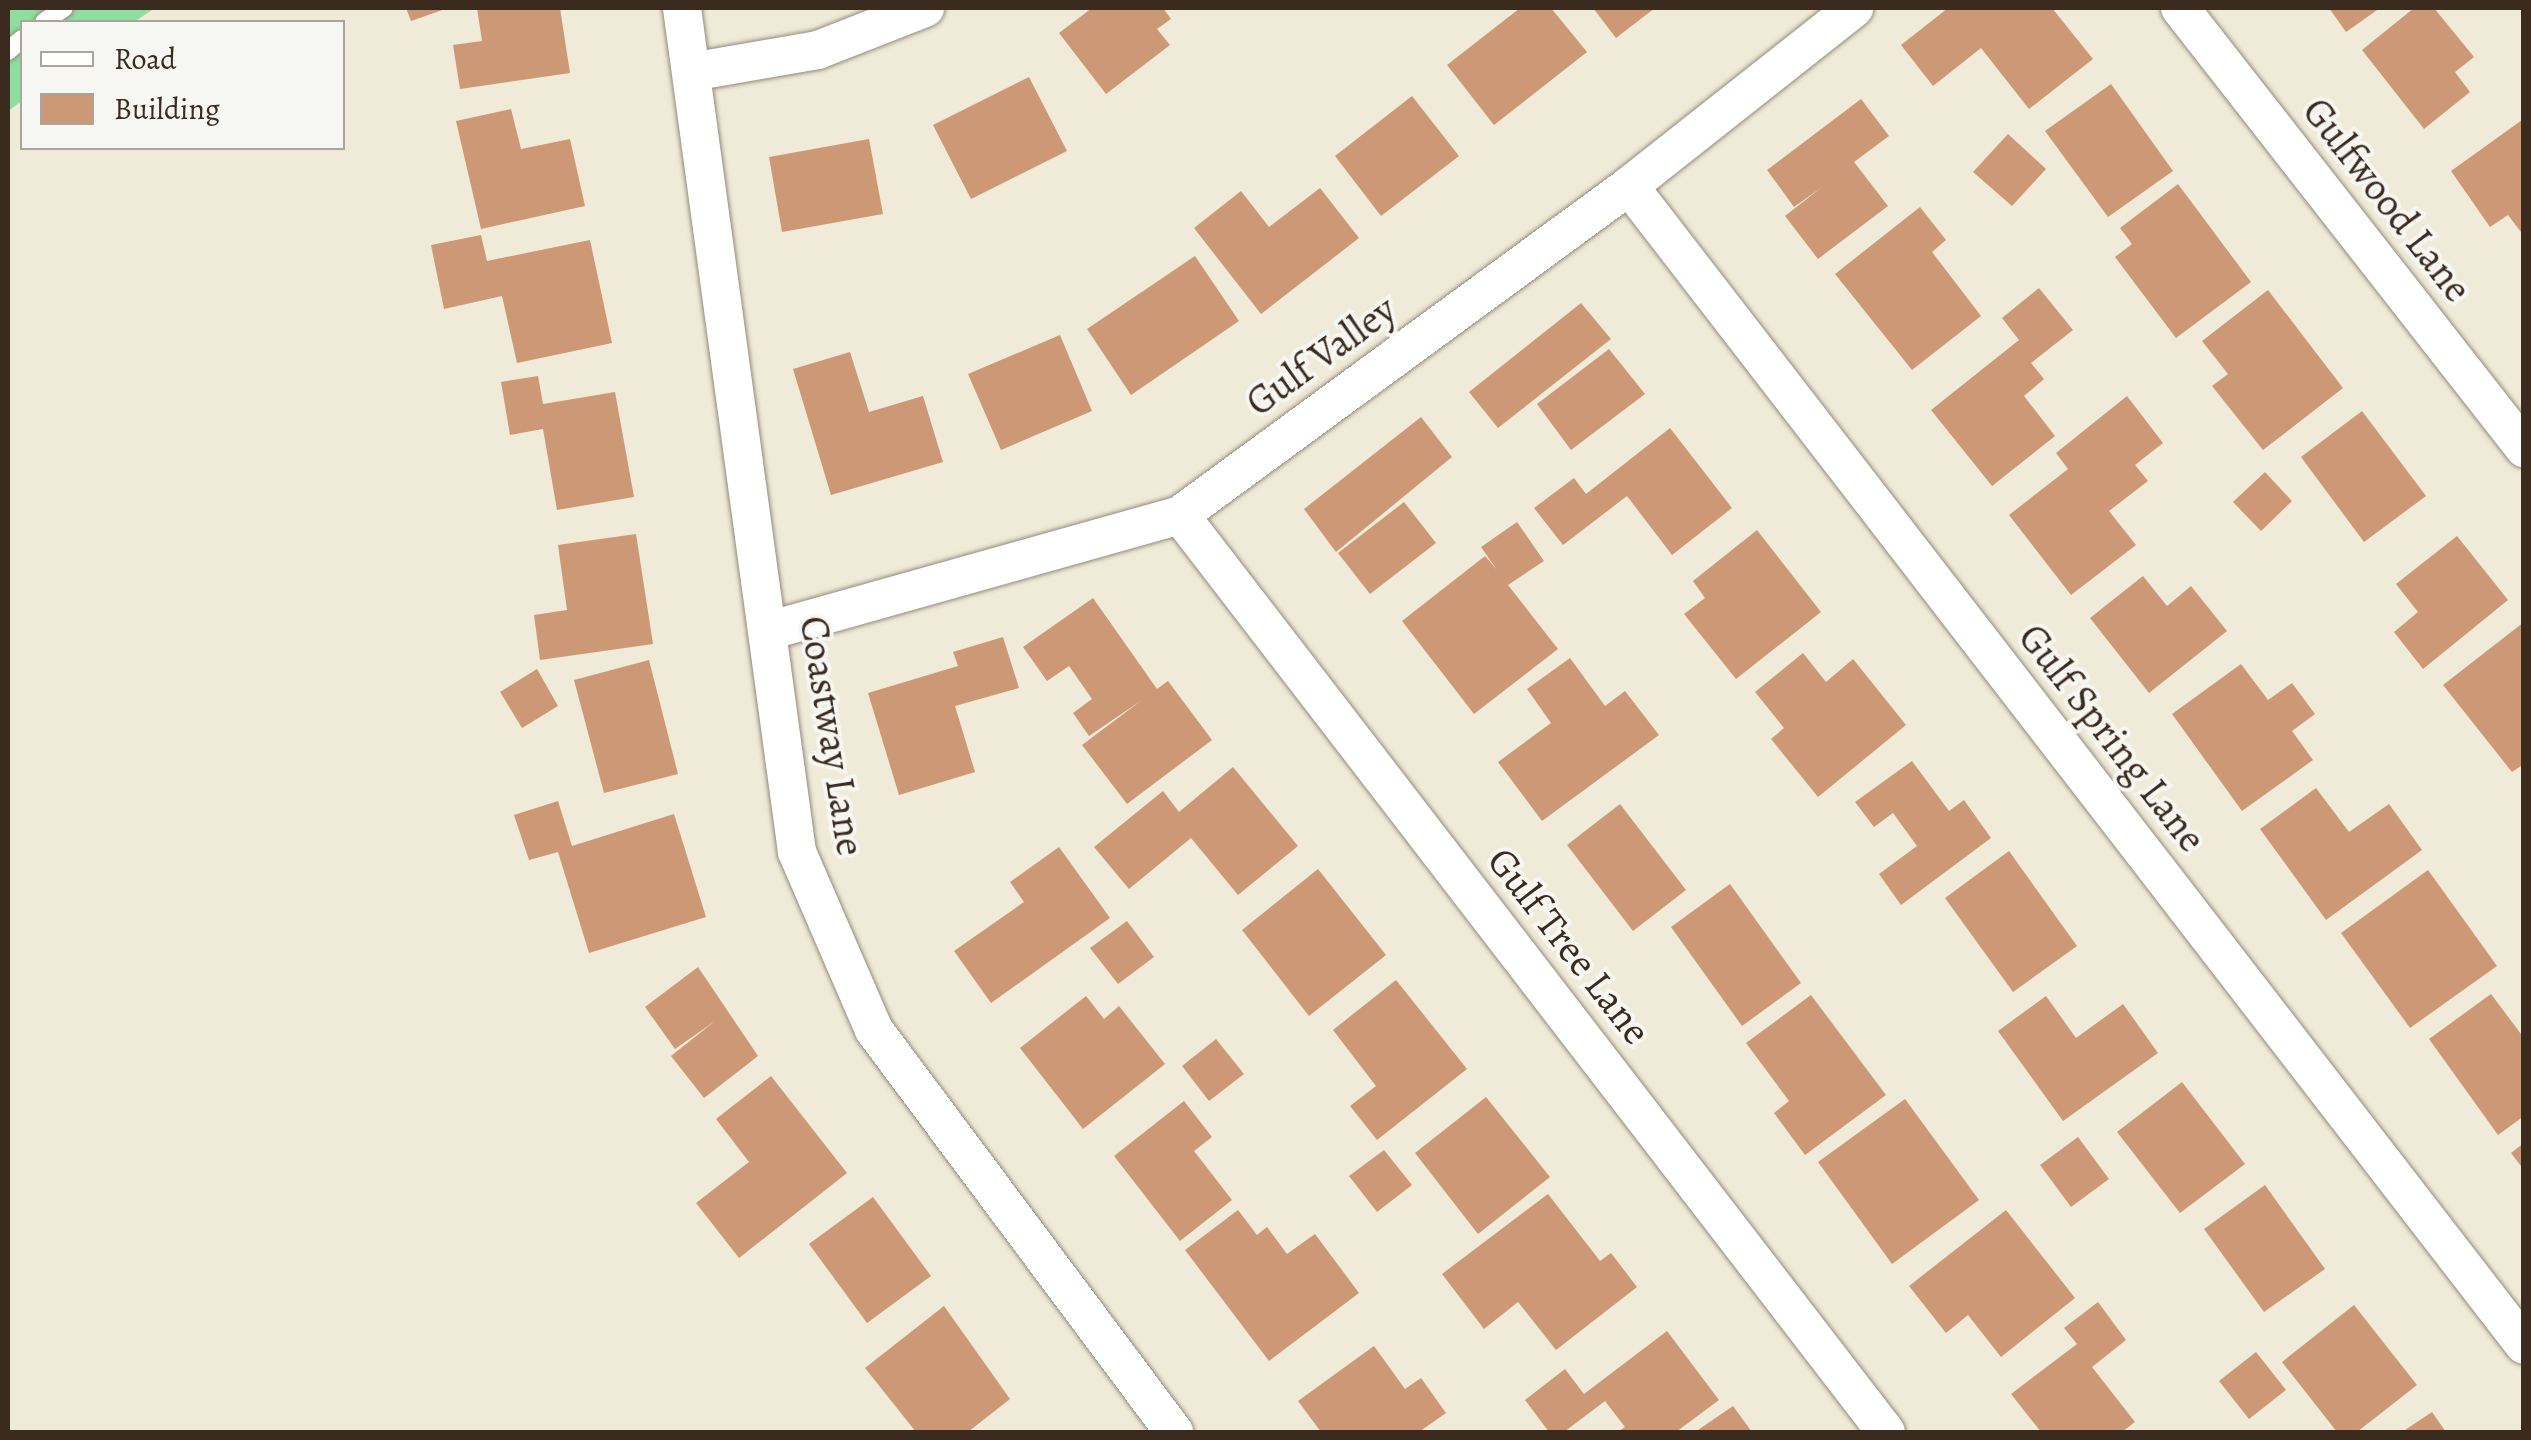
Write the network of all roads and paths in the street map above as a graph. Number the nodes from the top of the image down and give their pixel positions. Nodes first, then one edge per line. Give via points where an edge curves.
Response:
1 (682, 8) edge
2 (924, 8) edge
3 (1854, 8) edge
4 (2180, 8) edge
5 (691, 72) junction
6 (1629, 186) junction
7 (2524, 448) edge
8 (1180, 514) junction
9 (768, 630) junction
10 (2524, 1344) edge
11 (1163, 1428) edge
12 (1886, 1432) edge

1 - 5 street, Coastway Lane
2 - 5 street via 818,50
3 - 6 street, Gulf Valley
4 - 7 street, Gulfwood Lane
5 - 9 street, Coastway Lane
6 - 8 street, Gulf Valley
6 - 10 street, Gulf Spring Lane
8 - 9 street, Gulf Valley
8 - 12 street, Gulf Tree Lane
9 - 11 street, Coastway Lane via 797,852 874,1030

